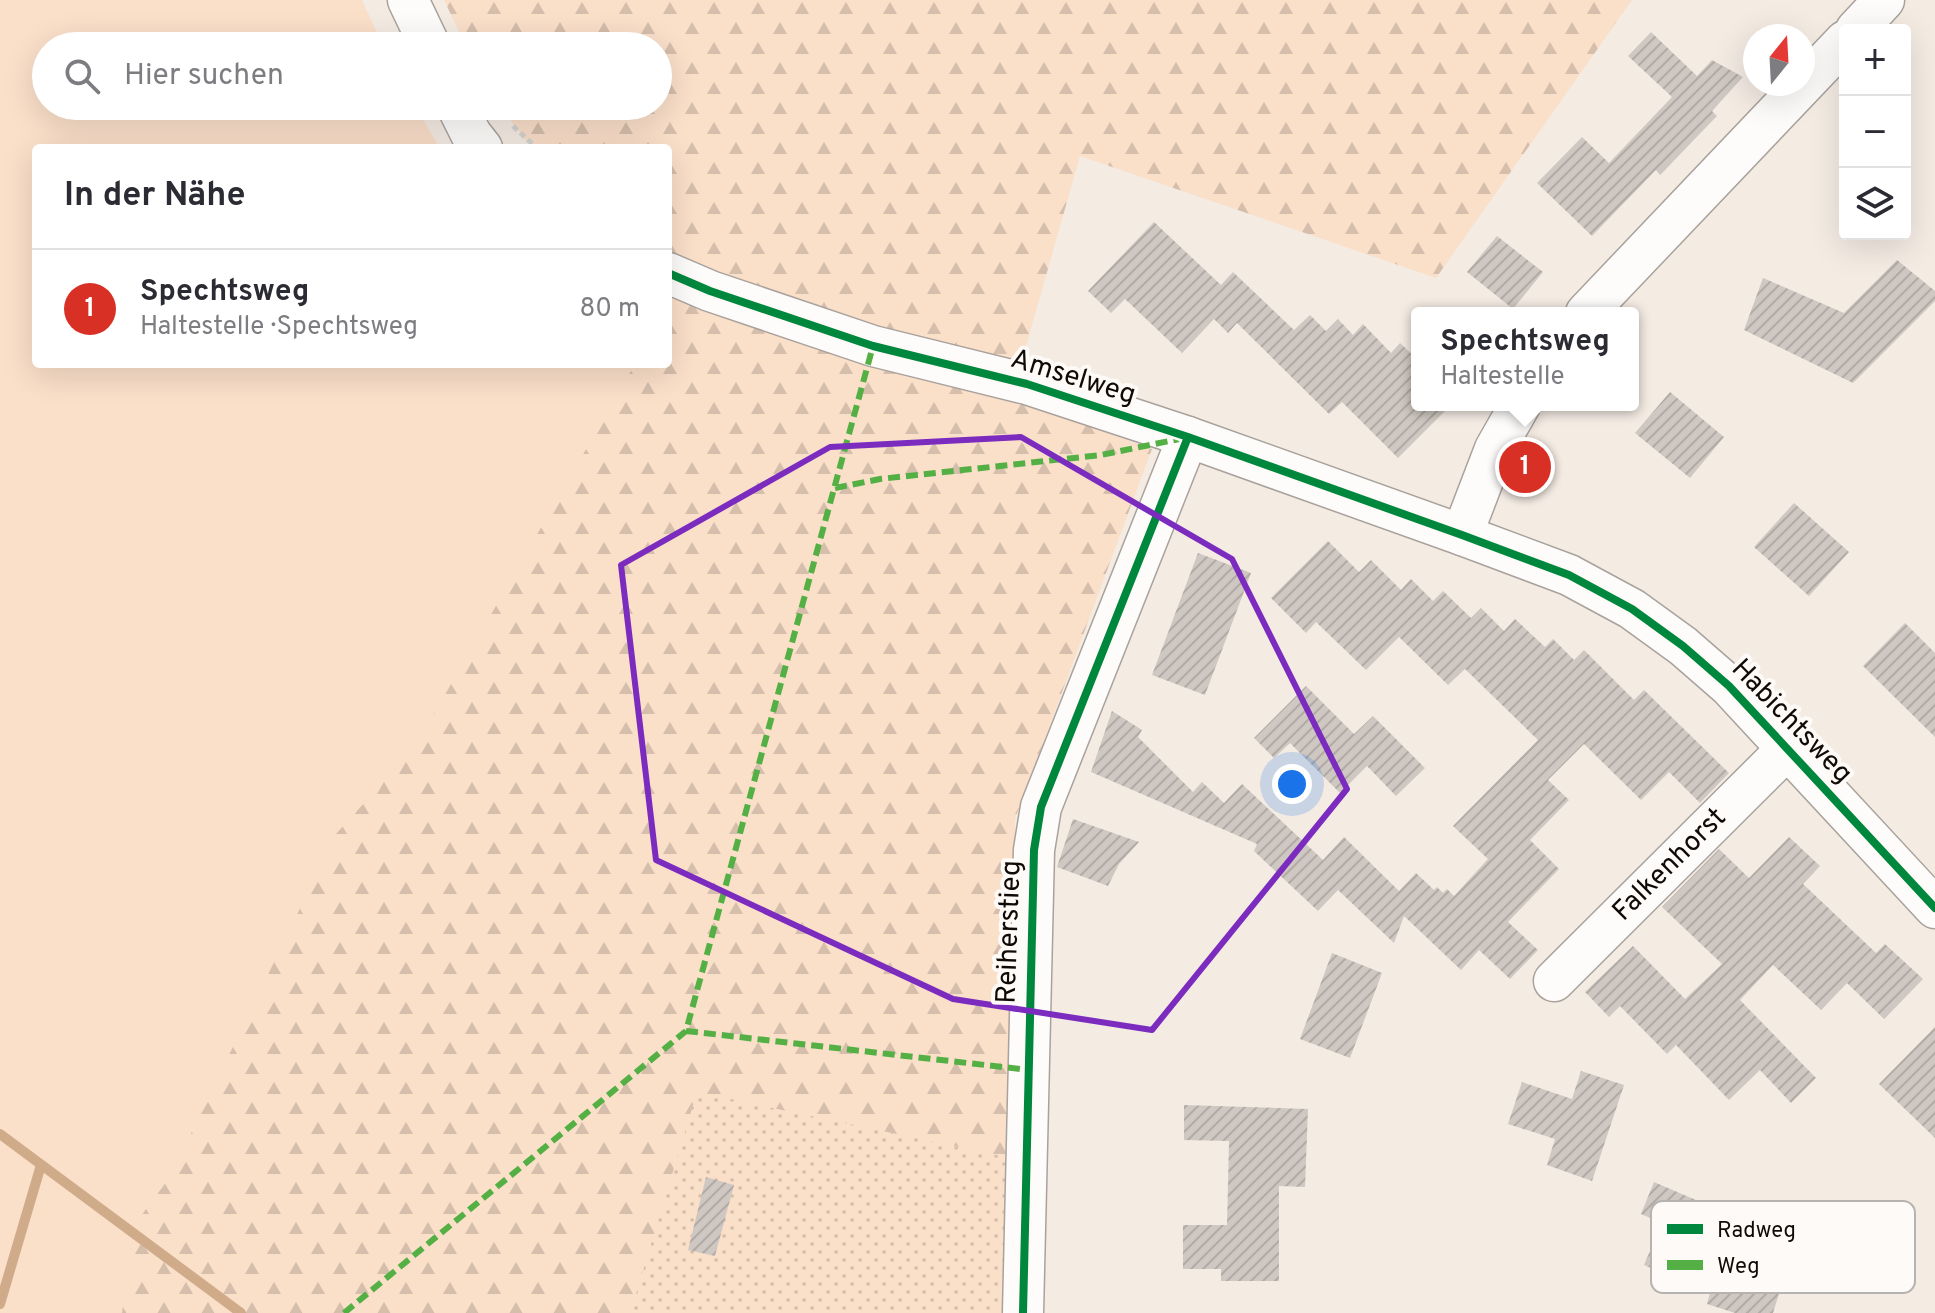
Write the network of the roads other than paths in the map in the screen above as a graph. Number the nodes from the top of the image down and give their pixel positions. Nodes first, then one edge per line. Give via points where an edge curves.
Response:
1 (408, 0) edge
2 (1884, 0) edge
3 (1862, 24) edge
4 (423, 32) edge
5 (1839, 47) edge
6 (464, 120) edge
7 (479, 144) edge
8 (672, 275) edge
9 (1592, 307) edge
10 (1517, 411) edge
11 (1188, 437) junction
12 (1462, 535) junction
13 (1787, 749) junction
14 (1935, 908) edge
15 (1554, 981) dead end
16 (1023, 1313) edge

1 - 4 street
2 - 3 street
5 - 9 street
6 - 7 street
8 - 11 street, Amselweg via 828,332 1027,384
10 - 12 street via 1495,449
11 - 12 street, Amselweg
11 - 16 street, Reiherstieg via 1041,807 1034,850
12 - 13 street, Habichtsweg via 1569,575 1632,609 1729,686
13 - 14 street, Habichtsweg
13 - 15 street, Falkenhorst

